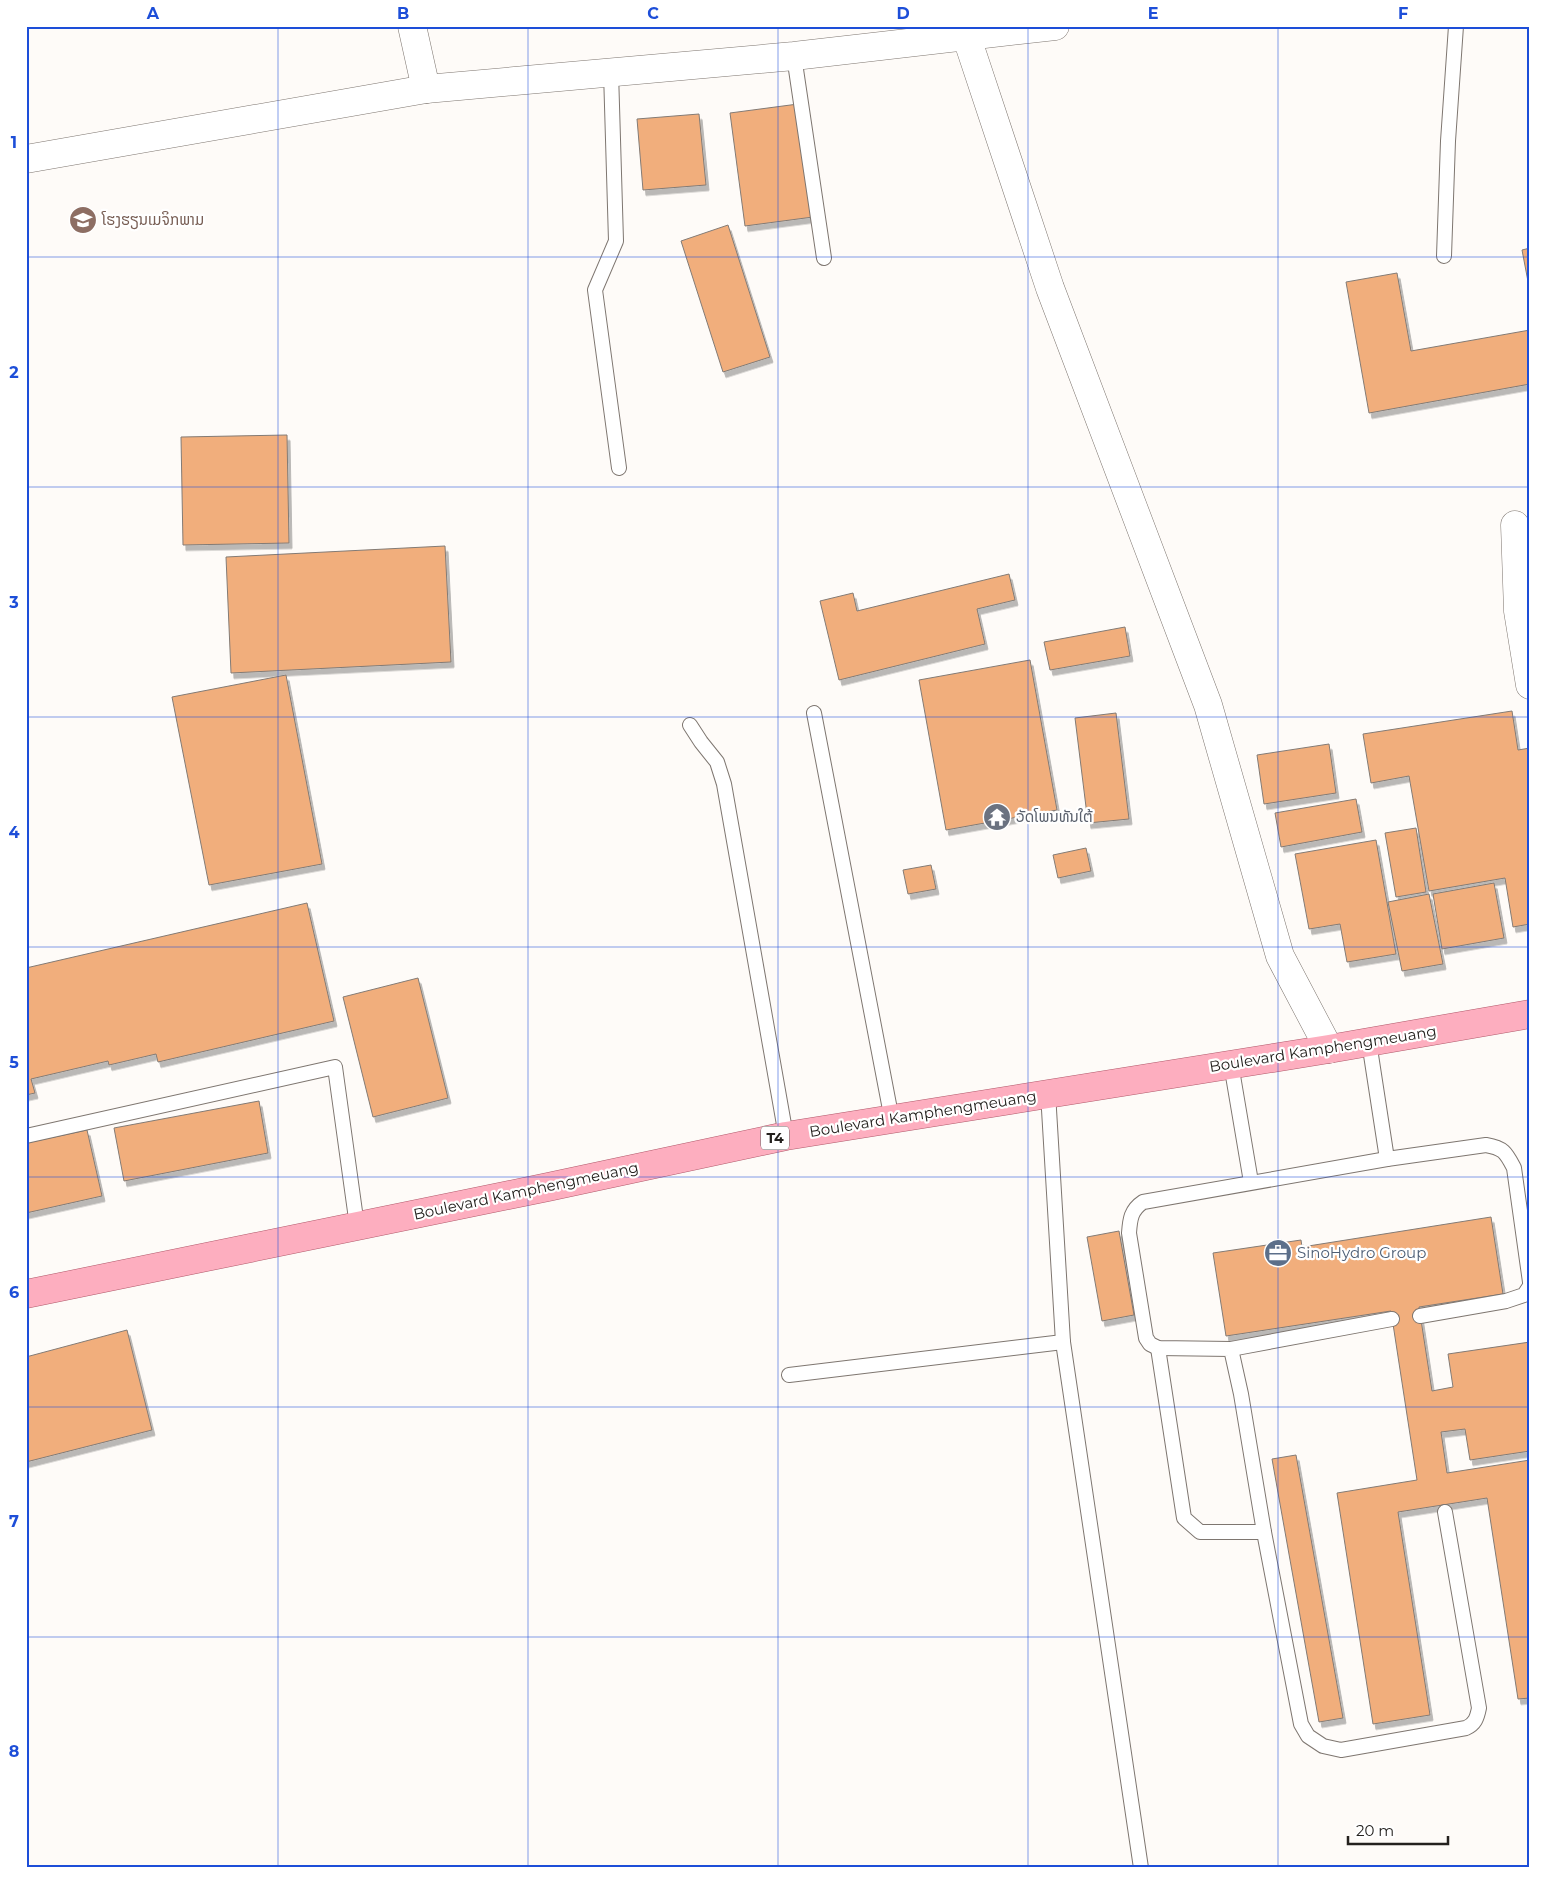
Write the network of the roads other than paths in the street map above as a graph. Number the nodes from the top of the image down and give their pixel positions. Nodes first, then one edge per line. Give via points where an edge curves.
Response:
1 (412, 26) edge
2 (1056, 26) edge
3 (1456, 26) edge
4 (964, 31) edge
5 (794, 56) junction
6 (611, 72) junction
7 (426, 89) junction
8 (26, 158) edge
9 (1444, 256) dead end
10 (824, 258) dead end
11 (619, 468) dead end
12 (1515, 525) dead end
13 (1530, 686) edge
14 (814, 713) dead end
15 (690, 725) dead end
16 (1530, 1014) edge
17 (1369, 1042) junction
18 (1329, 1049) junction
19 (1231, 1064) junction
20 (1048, 1093) junction
21 (892, 1120) junction
22 (26, 1136) edge
23 (786, 1136) junction
24 (1387, 1159) junction
25 (1251, 1182) junction
26 (357, 1226) junction
27 (1530, 1282) edge
28 (1530, 1286) edge
29 (26, 1294) edge
30 (1420, 1316) dead end
31 (1392, 1319) dead end
32 (1064, 1342) junction
33 (1158, 1348) junction
34 (1230, 1349) junction
35 (789, 1376) dead end
36 (1445, 1512) dead end
37 (1264, 1532) junction
38 (1141, 1868) edge

1 - 7 street
2 - 4 street
3 - 9 lane
4 - 5 street
4 - 18 street via 1050,288 1208,706 1280,956
5 - 6 street
5 - 10 lane
6 - 7 street
6 - 11 lane via 616,241 595,290
7 - 8 street
12 - 13 street via 1518,611
14 - 21 lane
15 - 23 lane via 717,762 724,784
16 - 17 main road, Boulevard Kamphengmeuang / T4
17 - 18 main road, Boulevard Kamphengmeuang / T4
17 - 24 lane
18 - 19 main road, Boulevard Kamphengmeuang / T4
19 - 20 main road, Boulevard Kamphengmeuang / T4
19 - 25 lane
20 - 21 main road, Boulevard Kamphengmeuang / T4
20 - 32 lane
21 - 23 main road, Boulevard Kamphengmeuang / T4
22 - 26 lane via 335,1067
23 - 26 main road, Boulevard Kamphengmeuang / T4
24 - 25 lane
24 - 27 lane via 1486,1145 1498,1147 1507,1154 1514,1168
25 - 33 lane via 1143,1202 1134,1208 1129,1233 1146,1338
26 - 29 main road, Boulevard Kamphengmeuang / T4
28 - 30 lane via 1524,1295 1506,1301
31 - 34 lane
32 - 35 lane
32 - 38 lane
33 - 34 lane
33 - 37 lane via 1184,1518 1200,1532
34 - 37 lane via 1241,1394
36 - 37 lane via 1480,1708 1477,1719 1466,1728 1341,1750 1323,1746 1308,1736 1301,1724

